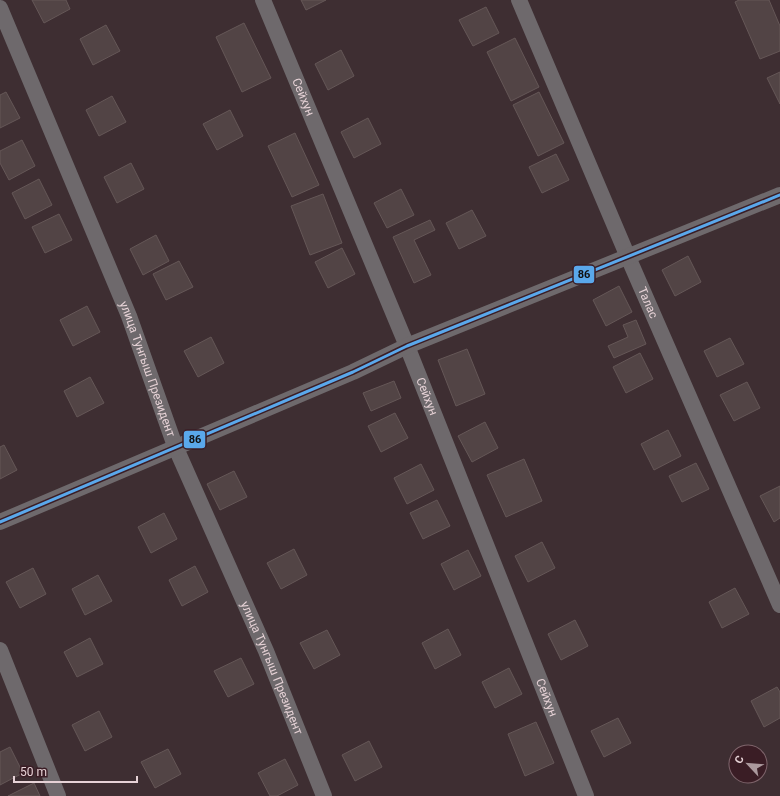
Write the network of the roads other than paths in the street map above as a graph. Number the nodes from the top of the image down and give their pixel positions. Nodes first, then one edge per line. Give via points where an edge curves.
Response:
1 (263, 0) edge
2 (519, 0) edge
3 (0, 8) edge
4 (780, 195) edge
5 (628, 257) junction
6 (406, 346) junction
7 (175, 446) junction
8 (0, 522) edge
9 (780, 605) edge
10 (0, 650) edge
11 (58, 796) edge
12 (324, 796) edge
13 (586, 796) edge

1 - 6 street, Сейхун
2 - 5 street, Талас
3 - 7 street, улица Тунгыш Президент via 129,316
4 - 5 street
5 - 6 street
5 - 9 street, Талас
6 - 7 street via 353,372
6 - 13 street, Сейхун
7 - 8 street
7 - 12 street, улица Тунгыш Президент via 266,651
10 - 11 street

